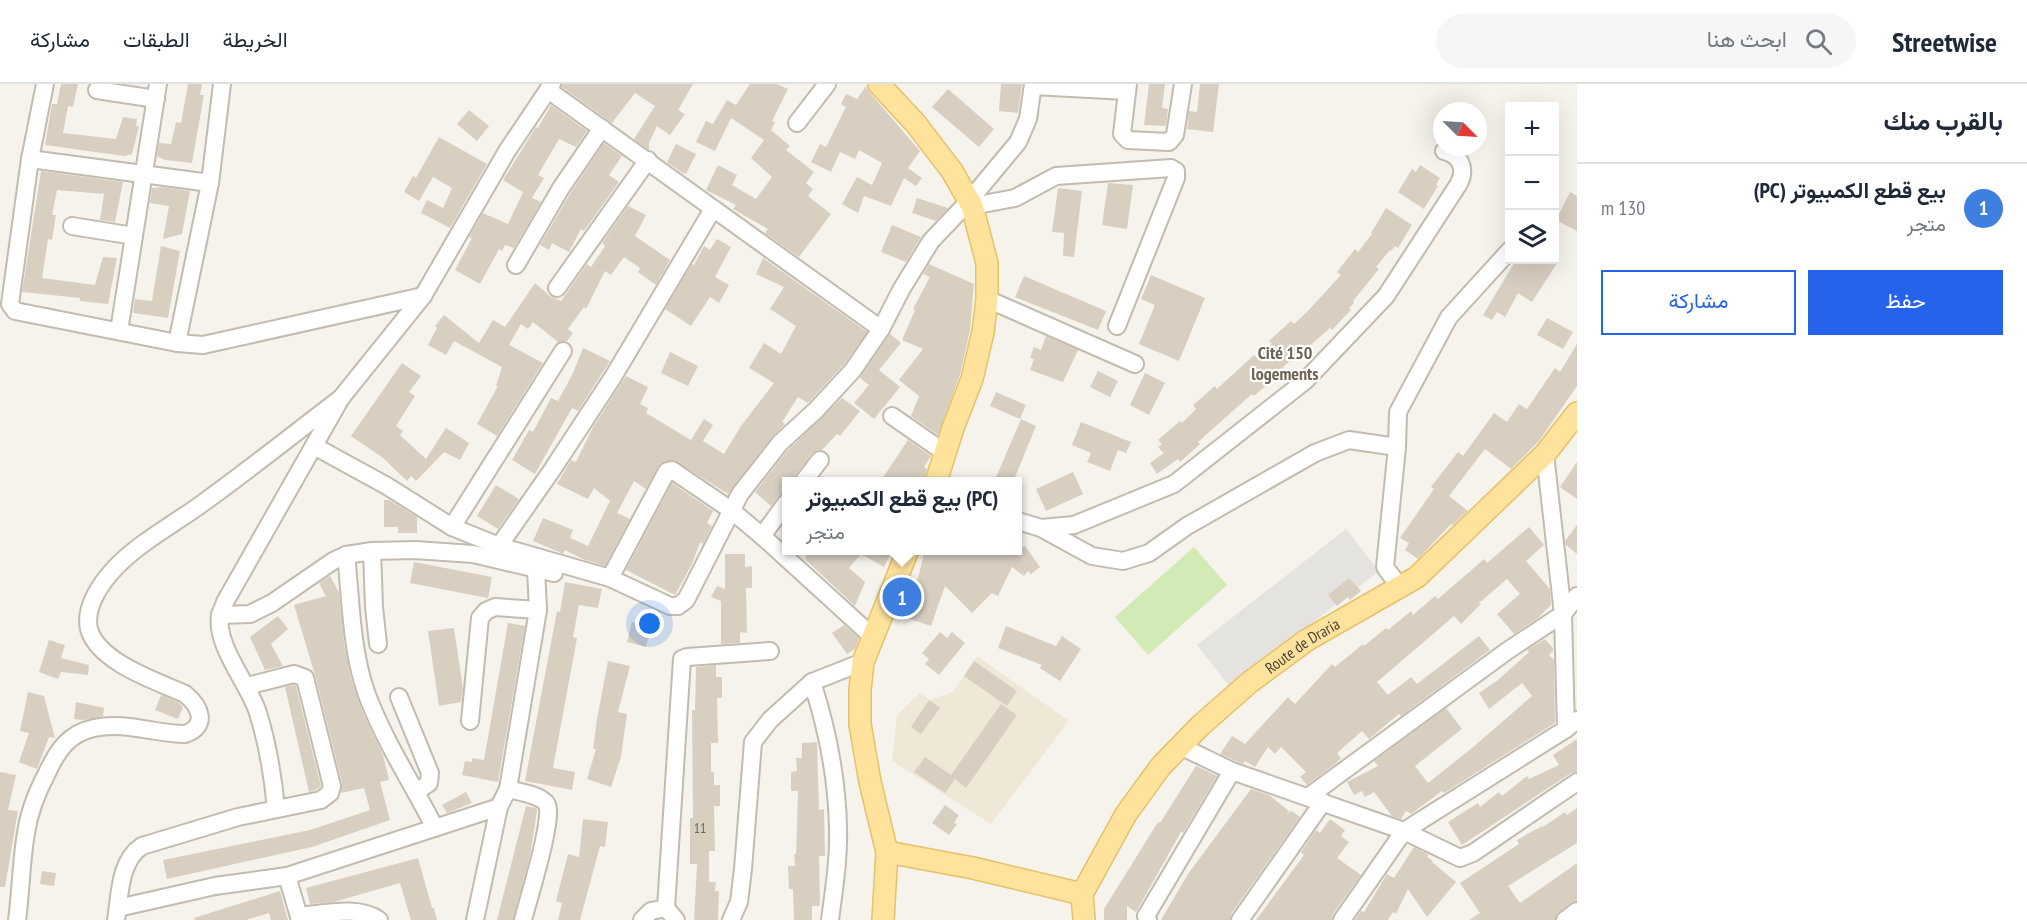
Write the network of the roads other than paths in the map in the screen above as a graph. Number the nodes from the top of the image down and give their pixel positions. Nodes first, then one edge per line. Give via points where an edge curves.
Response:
1 (45, 84) edge
2 (222, 84) edge
3 (827, 84) edge
4 (879, 84) edge
5 (1183, 84) edge
6 (1033, 85) edge
7 (1093, 86) edge
8 (550, 87) edge
9 (1128, 88) edge
10 (97, 90) dead end
11 (157, 91) edge
12 (797, 123) dead end
13 (602, 128) junction
14 (1456, 156) edge
15 (30, 159) junction
16 (648, 160) junction
17 (144, 174) junction
18 (210, 183) junction
19 (970, 203) junction
20 (713, 209) junction
21 (72, 226) dead end
22 (134, 236) junction
23 (1505, 254) edge
24 (516, 265) dead end
25 (557, 288) dead end
26 (423, 296) junction
27 (987, 299) junction
28 (1117, 326) dead end
29 (881, 329) junction
30 (119, 331) junction
31 (177, 343) junction
32 (563, 351) dead end
33 (1135, 364) dead end
34 (341, 398) junction
35 (1577, 413) edge
36 (892, 416) dead end
37 (315, 446) junction
38 (1397, 447) junction
39 (944, 452) junction
40 (1545, 454) junction
41 (820, 459) dead end
42 (807, 477) edge
43 (937, 477) edge
44 (782, 508) edge
45 (731, 510) junction
46 (1022, 522) edge
47 (452, 527) junction
48 (1041, 528) junction
49 (762, 536) junction
50 (499, 546) junction
51 (372, 551) junction
52 (782, 554) edge
53 (346, 555) junction
54 (783, 555) edge
55 (906, 555) edge
56 (536, 569) junction
57 (610, 578) junction
58 (1399, 586) junction
59 (639, 593) junction
60 (1577, 596) edge
61 (538, 610) junction
62 (1563, 614) junction
63 (220, 615) junction
64 (873, 637) junction
65 (378, 644) dead end
66 (770, 651) dead end
67 (863, 662) junction
68 (812, 682) junction
69 (247, 686) junction
70 (399, 697) dead end
71 (470, 721) dead end
72 (1571, 724) edge
73 (1180, 746) junction
74 (1232, 771) junction
75 (1577, 782) edge
76 (508, 789) junction
77 (416, 792) junction
78 (1316, 800) junction
79 (499, 807) junction
80 (276, 809) junction
81 (435, 828) junction
82 (1404, 831) junction
83 (887, 852) junction
84 (287, 876) junction
85 (1082, 894) junction
86 (1577, 911) edge
87 (117, 914) edge
88 (671, 914) edge
89 (299, 918) edge
90 (17, 920) edge
91 (379, 920) edge
92 (475, 920) edge
93 (523, 920) edge
94 (642, 920) edge
95 (731, 920) edge
96 (830, 920) edge
97 (883, 920) edge
98 (1084, 920) edge
99 (1148, 920) edge
100 (1240, 920) edge
101 (1342, 920) edge
102 (1564, 920) edge

1 - 15 street
2 - 18 street
3 - 12 street
4 - 19 main road via 934,146
5 - 9 street via 1175,135 1169,142 1128,140 1122,134
6 - 7 street
6 - 19 street via 1028,119 1018,142
7 - 9 street
8 - 13 street
8 - 26 street via 507,151
10 - 11 street
11 - 17 street
13 - 16 street
13 - 24 street
14 - 48 street via 1462,174 1458,184 1386,296 1305,381 1174,484 1074,525
15 - 17 street
15 - 30 street via 11,308
16 - 20 street
16 - 25 street
17 - 18 street
17 - 22 street
18 - 31 street
19 - 27 main road via 987,263
19 - 28 street via 1016,198 1056,177 1171,168 1176,171
19 - 29 street via 931,241
20 - 29 street
20 - 50 street via 613,377
21 - 22 street
22 - 30 street
23 - 38 street via 1449,317 1398,412
26 - 31 street via 224,342
26 - 34 street
27 - 33 street
27 - 39 main road via 972,379
29 - 45 street via 853,370 780,443
30 - 31 street
32 - 47 street
34 - 37 street
34 - 90 street via 130,554 96,594 88,620 97,643 114,660 193,701 200,711 200,720 185,735 136,727 94,728 59,749 28,822
35 - 40 main road, Route de Draria
36 - 39 street
37 - 47 street
37 - 63 street
38 - 48 street via 1348,440 1315,453 1187,526 1149,554 1123,561 1092,556
38 - 58 street via 1386,567
39 - 43 main road
40 - 58 main road, Route de Draria via 1417,577
40 - 62 street
41 - 42 street
44 - 49 street
45 - 49 street
45 - 57 street via 669,469
45 - 59 street via 686,600 670,606
46 - 48 street
47 - 50 street
49 - 52 street
50 - 57 street
51 - 53 street
51 - 56 street via 472,554
51 - 65 street
53 - 63 street via 263,608 250,614
53 - 77 street via 355,641 366,691
54 - 64 street
55 - 64 main road
56 - 59 street
56 - 61 street
57 - 59 street
58 - 73 main road, Route de Draria via 1307,640 1250,682
60 - 62 street
61 - 71 street via 495,607 480,618
61 - 76 street
62 - 72 street
62 - 78 street via 1508,651
63 - 69 street via 225,645
64 - 67 main road
66 - 88 street via 682,659
67 - 68 street
67 - 83 main road via 860,724
68 - 95 street via 770,720 753,742 743,869
68 - 96 street via 825,723 838,827
69 - 80 street via 269,753
69 - 80 street via 294,674 304,678 332,786 325,798
70 - 77 street via 430,773 429,783
72 - 82 street
73 - 74 street
73 - 85 main road, Route de Draria via 1126,814
74 - 78 street
74 - 99 street via 1146,916
75 - 82 street via 1460,858
76 - 79 street
76 - 93 street via 536,797 549,807 548,826
77 - 81 street
78 - 82 street
78 - 100 street
79 - 81 street
79 - 92 street
80 - 87 street via 142,846 128,860
81 - 84 street
82 - 101 street
83 - 85 main road
83 - 97 main road
84 - 87 street via 214,886
84 - 89 street
85 - 98 main road
86 - 102 street
88 - 94 street via 651,911
89 - 91 street via 356,912

